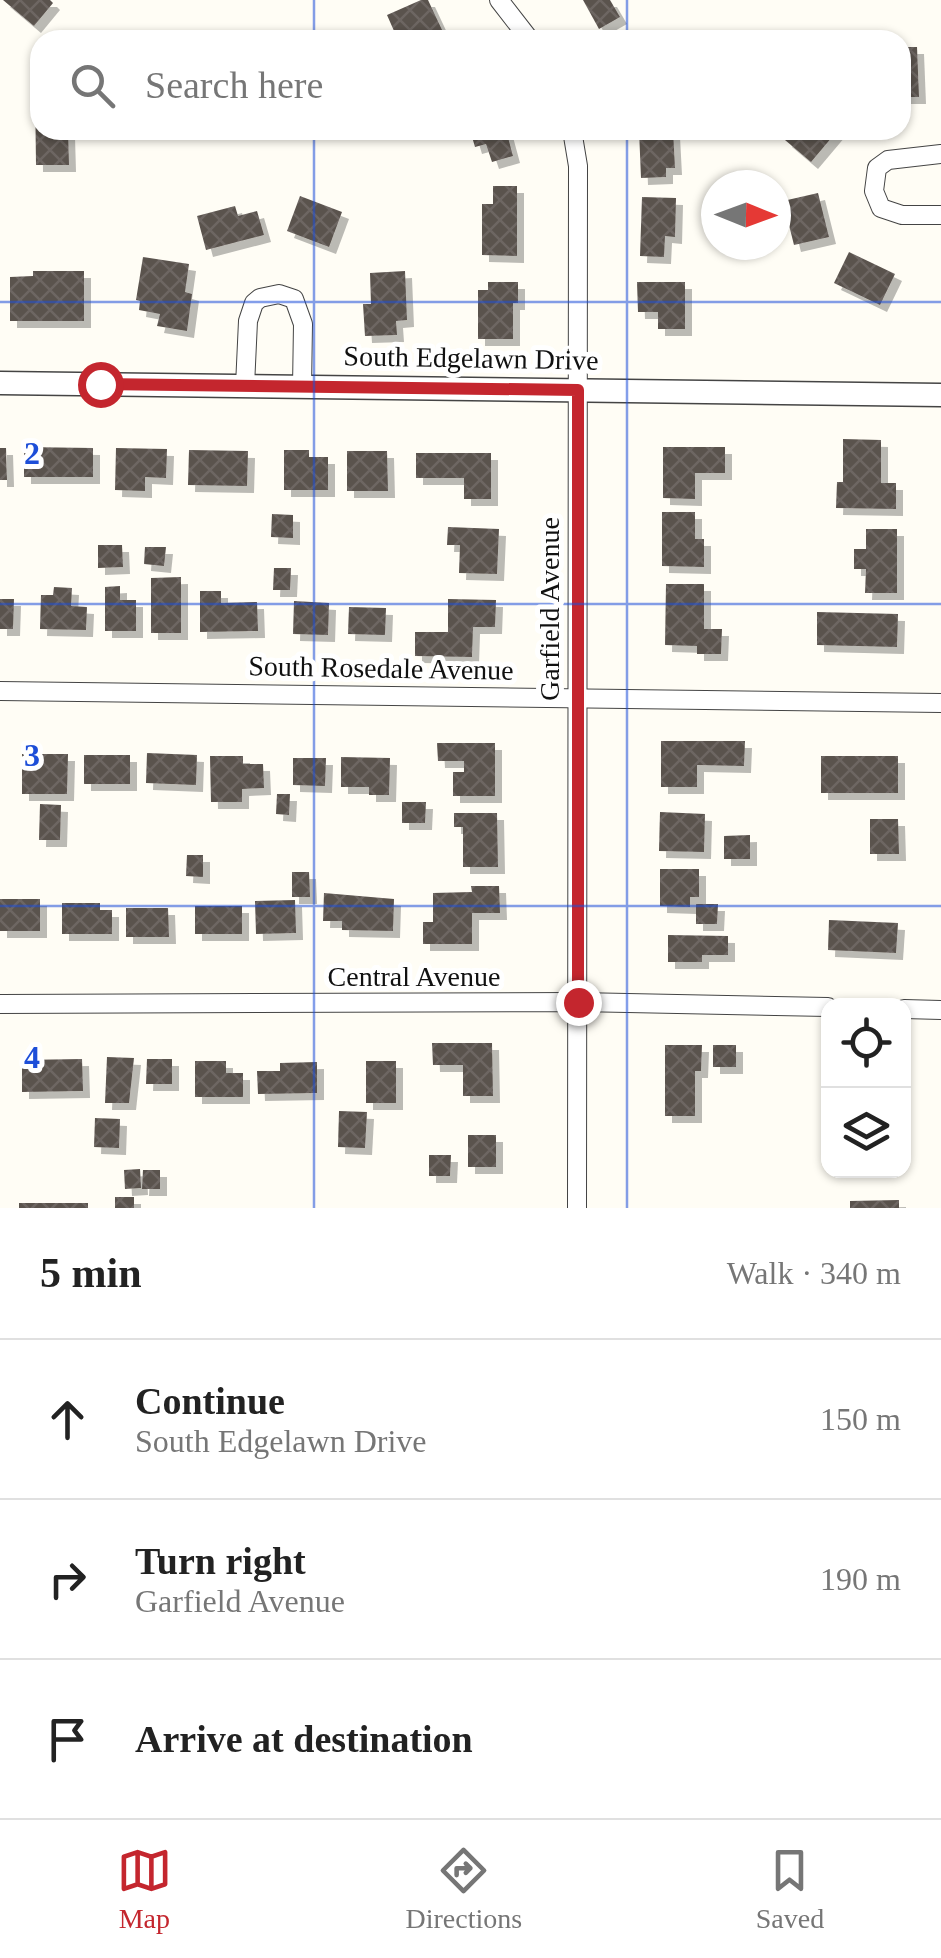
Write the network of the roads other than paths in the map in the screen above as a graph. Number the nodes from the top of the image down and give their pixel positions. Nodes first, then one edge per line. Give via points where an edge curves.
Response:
1 (499, 0) edge
2 (522, 30) edge
3 (574, 140) edge
4 (941, 154) edge
5 (941, 215) edge
6 (0, 383) edge
7 (245, 386) junction
8 (302, 387) junction
9 (578, 390) junction
10 (941, 395) edge
11 (0, 691) edge
12 (576, 698) junction
13 (941, 703) edge
14 (578, 1002) junction
15 (0, 1004) edge
16 (821, 1007) edge
17 (911, 1009) edge
18 (941, 1010) edge
19 (576, 1208) edge

1 - 2 street
3 - 9 street, Garfield Avenue
4 - 5 street via 888,160 877,168 874,191 881,208
6 - 7 street, South Edgelawn Drive
7 - 8 street, South Edgelawn Drive
7 - 8 street via 250,311 260,298 279,294 294,299 302,314
8 - 9 street, South Edgelawn Drive
9 - 10 street, South Edgelawn Drive
9 - 12 street, Garfield Avenue
11 - 12 street, South Rosedale Avenue
12 - 13 street, South Rosedale Avenue
12 - 14 street, Garfield Avenue
14 - 15 street, Central Avenue
14 - 16 street, Central Avenue
14 - 19 street, Garfield Avenue
17 - 18 street

